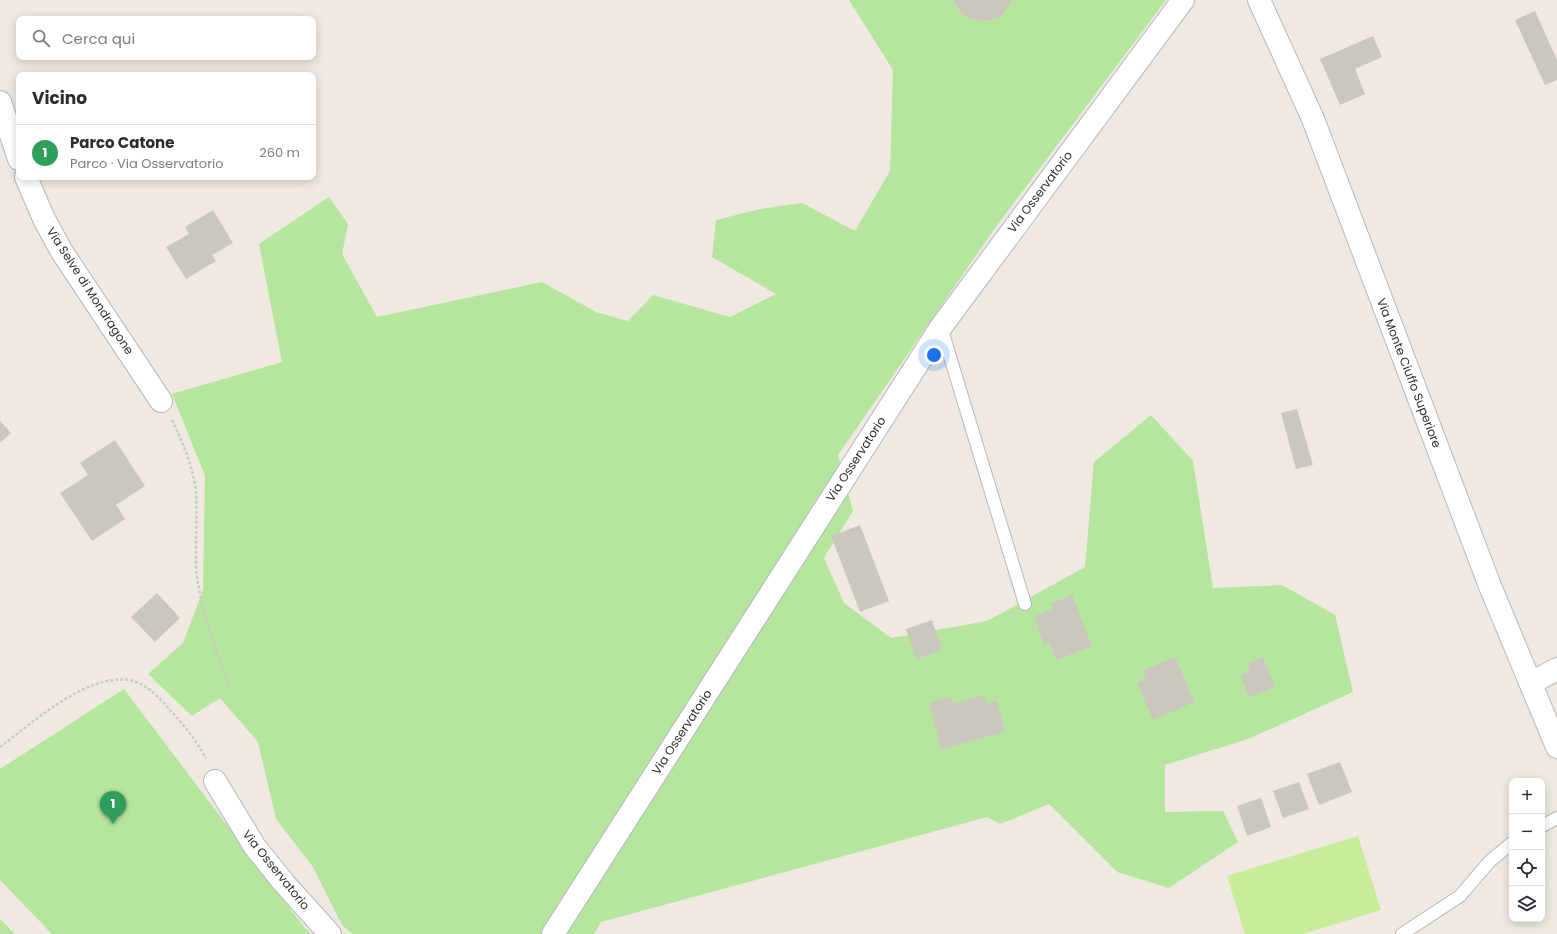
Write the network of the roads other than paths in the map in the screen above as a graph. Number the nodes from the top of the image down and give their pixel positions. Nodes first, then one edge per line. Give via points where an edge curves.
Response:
1 (1183, 0) edge
2 (1259, 0) edge
3 (0, 102) edge
4 (16, 150) edge
5 (27, 180) edge
6 (941, 327) junction
7 (162, 401) road end
8 (1025, 604) dead end
9 (1557, 669) edge
10 (1531, 683) junction
11 (1557, 747) edge
12 (215, 781) road end
13 (1557, 818) edge
14 (1545, 824) edge
15 (1509, 845) edge
16 (330, 934) edge
17 (553, 934) edge
18 (1402, 934) edge

1 - 6 street, Via Osservatorio
2 - 10 street, Via Monte Ciuffo Superiore via 1313,119 1490,586
3 - 4 street
5 - 7 street, Via Selve di Mondragone via 62,252
6 - 8 lane
6 - 17 street, Via Osservatorio
9 - 10 street
10 - 11 street, Via Monte Ciuffo Superiore
12 - 16 street, Via Osservatorio via 255,847
13 - 14 lane
15 - 18 lane via 1490,861 1460,896

